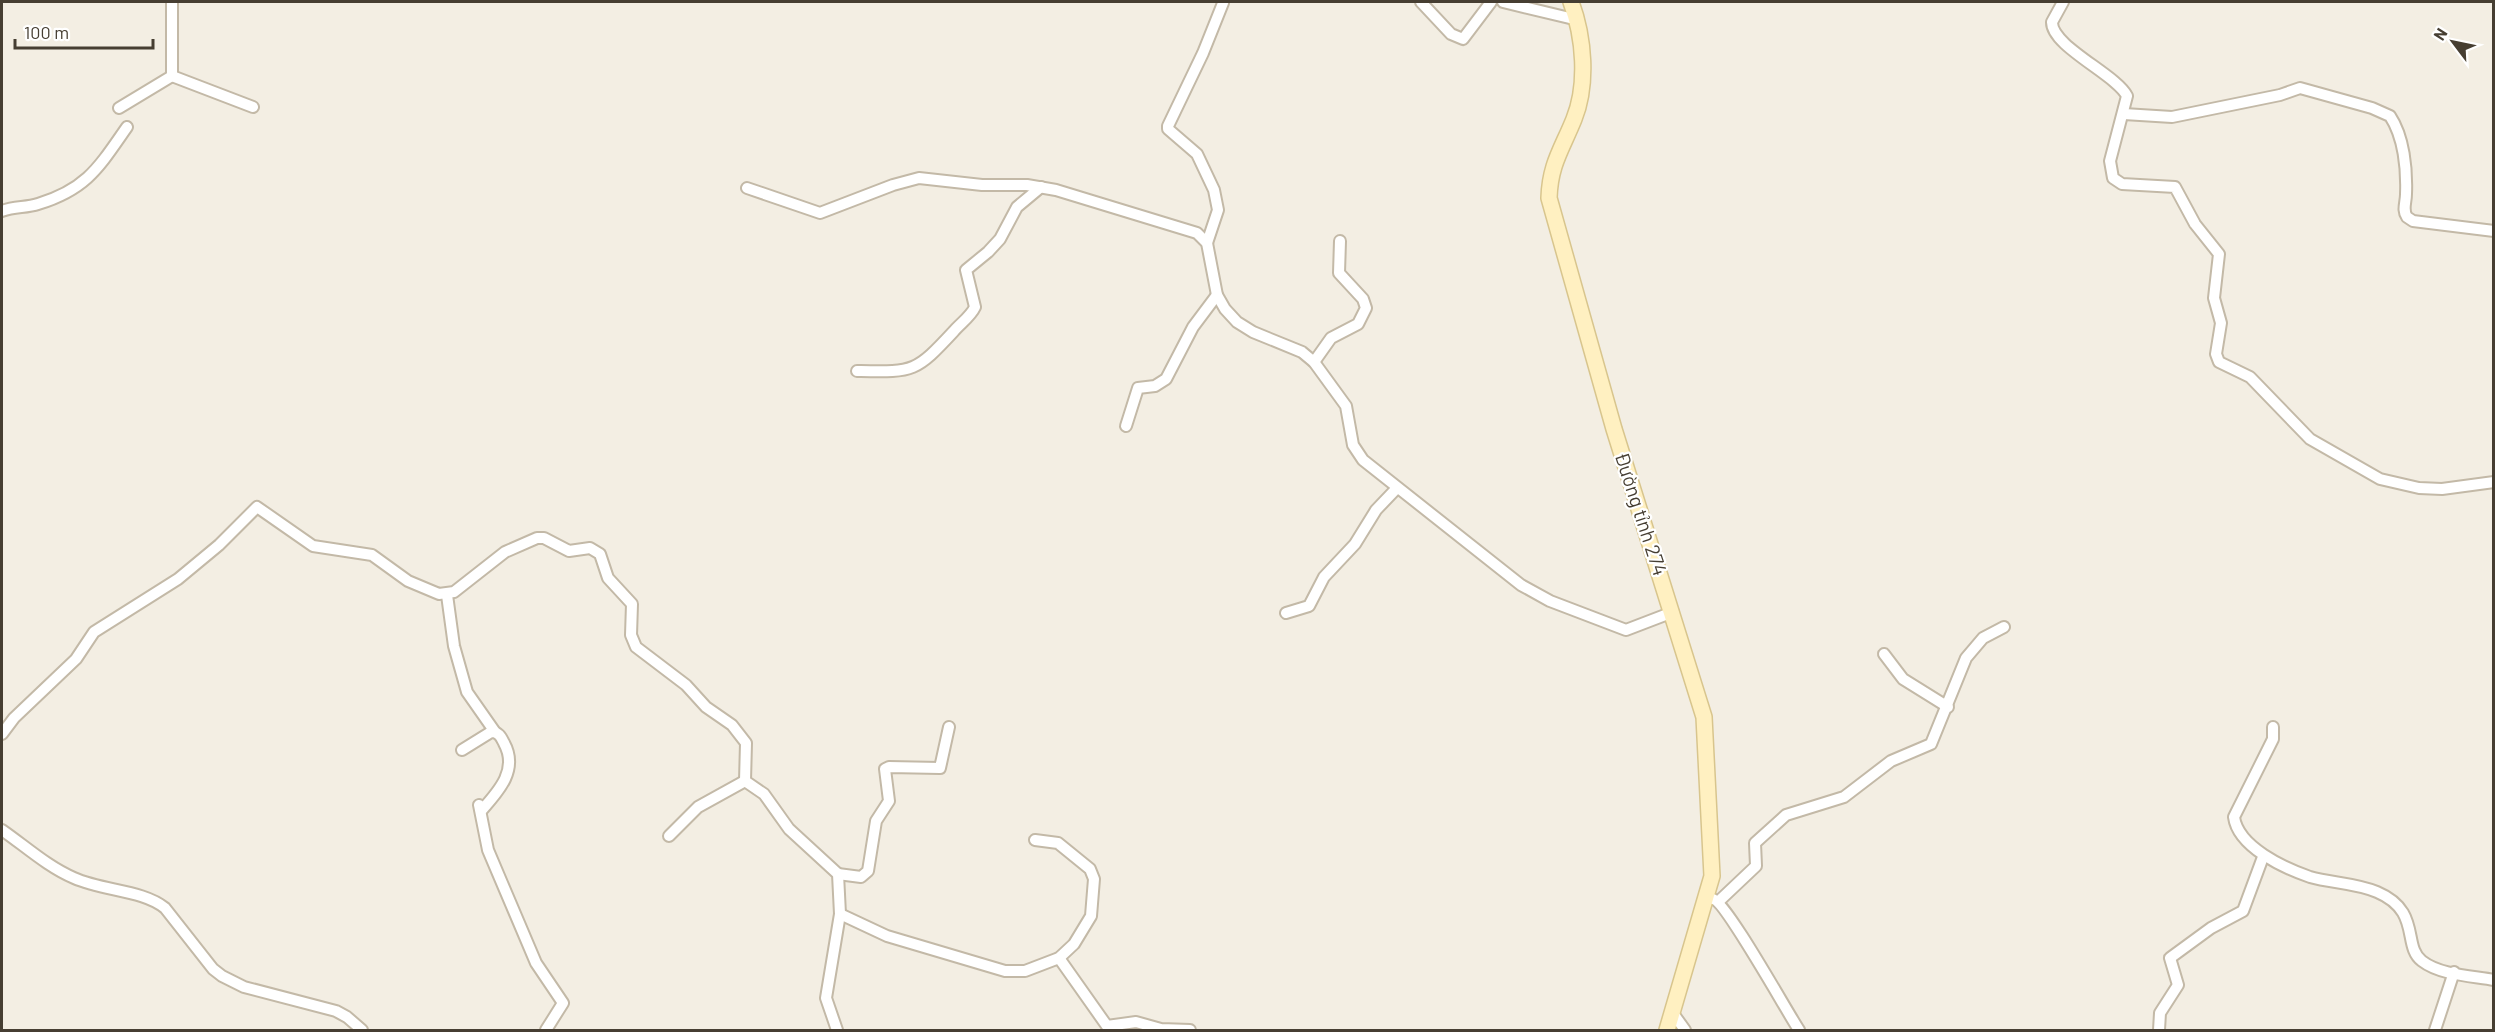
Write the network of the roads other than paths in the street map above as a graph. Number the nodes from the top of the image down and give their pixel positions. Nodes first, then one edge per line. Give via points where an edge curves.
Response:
1 (172, 2) edge
2 (1421, 2) edge
3 (1491, 2) edge
4 (1503, 2) edge
5 (1571, 2) edge
6 (2063, 2) edge
7 (1223, 3) edge
8 (1578, 20) junction
9 (172, 76) junction
10 (253, 107) dead end
11 (119, 108) dead end
12 (2124, 114) junction
13 (127, 127) dead end
14 (1041, 187) junction
15 (747, 188) dead end
16 (2, 211) edge
17 (2493, 231) edge
18 (1340, 241) dead end
19 (1207, 243) junction
20 (1217, 295) junction
21 (1314, 362) junction
22 (857, 371) dead end
23 (1126, 426) dead end
24 (2493, 482) edge
25 (1397, 488) junction
26 (447, 595) junction
27 (1673, 612) junction
28 (1286, 613) dead end
29 (2004, 627) dead end
30 (1884, 654) dead end
31 (1948, 707) junction
32 (949, 727) dead end
33 (2273, 727) dead end
34 (495, 732) junction
35 (2, 734) edge
36 (462, 750) dead end
37 (744, 781) junction
38 (2, 830) edge
39 (669, 837) dead end
40 (1035, 840) dead end
41 (2263, 857) junction
42 (838, 874) junction
43 (1712, 899) junction
44 (840, 914) junction
45 (1059, 958) junction
46 (2454, 972) junction
47 (2493, 980) edge
48 (1672, 1012) junction
49 (362, 1030) edge
50 (546, 1030) edge
51 (837, 1030) edge
52 (1190, 1030) edge
53 (1667, 1030) edge
54 (1685, 1030) edge
55 (1798, 1030) edge
56 (2159, 1030) edge
57 (2435, 1030) edge

1 - 9 street
2 - 3 street via 1451,34 1463,39
4 - 8 street
5 - 8 main road, Đường tỉnh 274
6 - 12 street via 2052,27 2086,62 2124,89
7 - 19 street via 1168,126 1197,154 1214,190 1218,210
8 - 27 main road, Đường tỉnh 274 via 1581,98 1553,162 1549,198 1614,429
9 - 10 street
9 - 11 street
12 - 17 street via 2172,117 2300,88 2372,108 2390,116 2402,146 2407,217
12 - 24 street via 2110,161 2114,178 2122,184 2175,187 2195,225 2219,254 2214,298 2221,323 2216,354 2219,362 2250,377 2310,439 2380,478 2419,488 2442,489
13 - 16 street via 93,174 69,194
14 - 15 street via 919,178 820,213
14 - 19 street via 1197,233
14 - 22 street via 1017,207 1000,239 966,270 975,307 936,352 923,364 899,372
18 - 21 street via 1339,273 1364,299 1366,308 1358,324 1331,338
19 - 20 street
20 - 21 street via 1236,322 1302,352
20 - 23 street via 1193,327 1166,379 1155,386 1138,388
21 - 25 street via 1346,406 1357,453
25 - 27 street via 1509,576 1550,601 1626,630
25 - 28 street via 1376,510 1355,544 1324,577 1309,606
26 - 34 street via 454,646 468,692
26 - 35 street via 416,586 372,555 313,546 257,507 178,579 94,632 76,659
26 - 37 street via 505,552 537,538 549,540 563,550 584,547 600,554 608,578 632,604 631,634 636,647 686,685 700,703 743,737
27 - 43 main road, Đường tỉnh 274 via 1704,717
29 - 31 street via 1983,638 1966,658
30 - 31 street via 1903,679
31 - 43 street via 1935,738 1925,749 1891,761 1844,797 1786,815 1758,838 1754,848 1756,866
32 - 42 street via 939,768 885,770 889,801 876,821 868,871 861,876
33 - 41 street via 2272,739 2234,817 2235,827
34 - 36 street
34 - 50 street via 507,747 507,778 480,808 488,850 536,963 563,1003
37 - 39 street via 698,807
37 - 42 street via 764,794 785,824
38 - 49 street via 74,878 157,900 213,969 232,982 336,1011
40 - 45 street via 1058,843 1090,869 1094,879 1089,922
41 - 46 street via 2308,876 2387,897 2403,910 2422,961
41 - 56 street via 2243,911 2211,928 2170,958 2178,985 2160,1013
42 - 44 street
43 - 48 main road, Đường tỉnh 274
43 - 55 street
44 - 45 street via 887,936 1005,971 1025,971
44 - 51 street via 826,988 828,1008
45 - 52 street via 1107,1026 1136,1022 1161,1029
46 - 47 street
46 - 57 street
48 - 53 main road, Đường tỉnh 274
48 - 54 street

